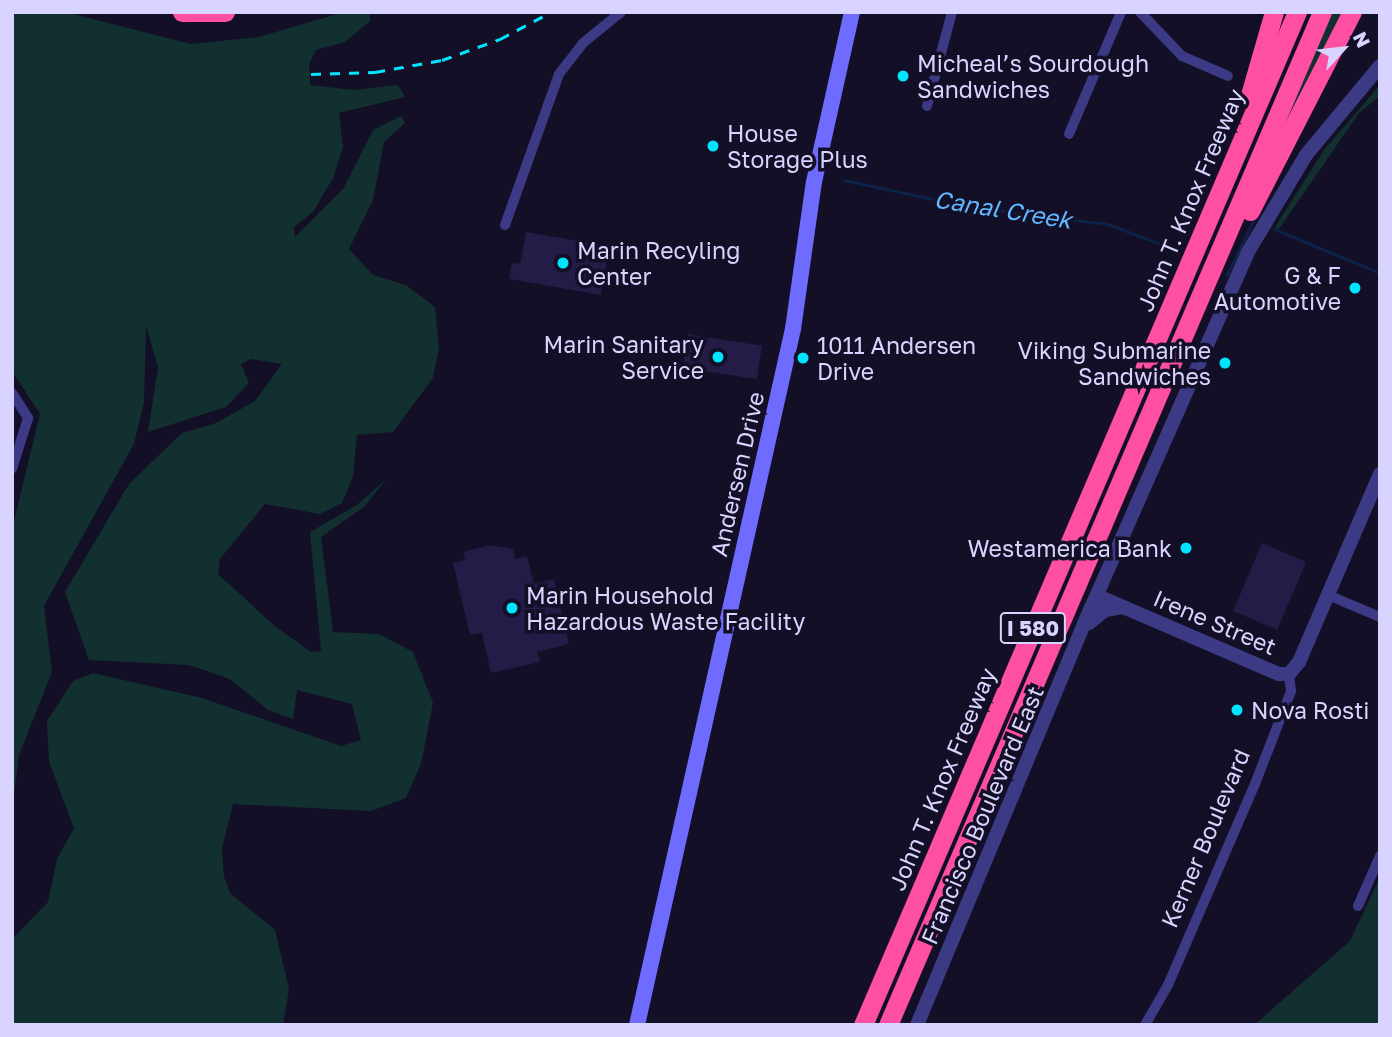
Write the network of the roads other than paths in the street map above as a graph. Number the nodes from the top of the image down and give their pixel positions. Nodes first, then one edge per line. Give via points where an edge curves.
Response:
1 (182, 12) edge
2 (225, 12) edge
3 (621, 12) edge
4 (852, 12) edge
5 (952, 12) edge
6 (1121, 12) edge
7 (1140, 12) edge
8 (1274, 12) edge
9 (1297, 12) edge
10 (1322, 12) edge
11 (1352, 12) edge
12 (1380, 66) edge
13 (1228, 76) dead end
14 (927, 106) dead end
15 (1069, 134) dead end
16 (505, 226) dead end
17 (1204, 232) junction
18 (1191, 320) junction
19 (12, 393) edge
20 (12, 469) edge
21 (1380, 474) edge
22 (1328, 595) junction
23 (1102, 603) junction
24 (1380, 617) edge
25 (1289, 674) junction
26 (1380, 856) edge
27 (1358, 906) dead end
28 (637, 1025) edge
29 (863, 1025) edge
30 (888, 1025) edge
31 (917, 1025) edge
32 (1145, 1025) edge

1 - 2 highway
3 - 16 street via 583,43 559,74
4 - 28 main road, Andersen Drive via 814,182 793,328
5 - 14 street
6 - 15 street
7 - 13 street via 1182,56
8 - 17 highway
9 - 17 highway, John T. Knox Freeway / I 580
10 - 18 highway
11 - 18 highway
12 - 23 street, Francisco Boulevard East via 1318,138 1259,231
17 - 29 highway, John T. Knox Freeway / I 580
18 - 30 highway, John T. Knox Freeway / I 580
19 - 20 street via 28,418
21 - 22 street, Kerner Boulevard
22 - 24 street
22 - 25 street, Kerner Boulevard
23 - 25 street, Irene Street via 1123,607
23 - 31 street, Francisco Boulevard East via 1089,623
25 - 32 street, Kerner Boulevard via 1291,691 1255,784 1168,985
26 - 27 street

